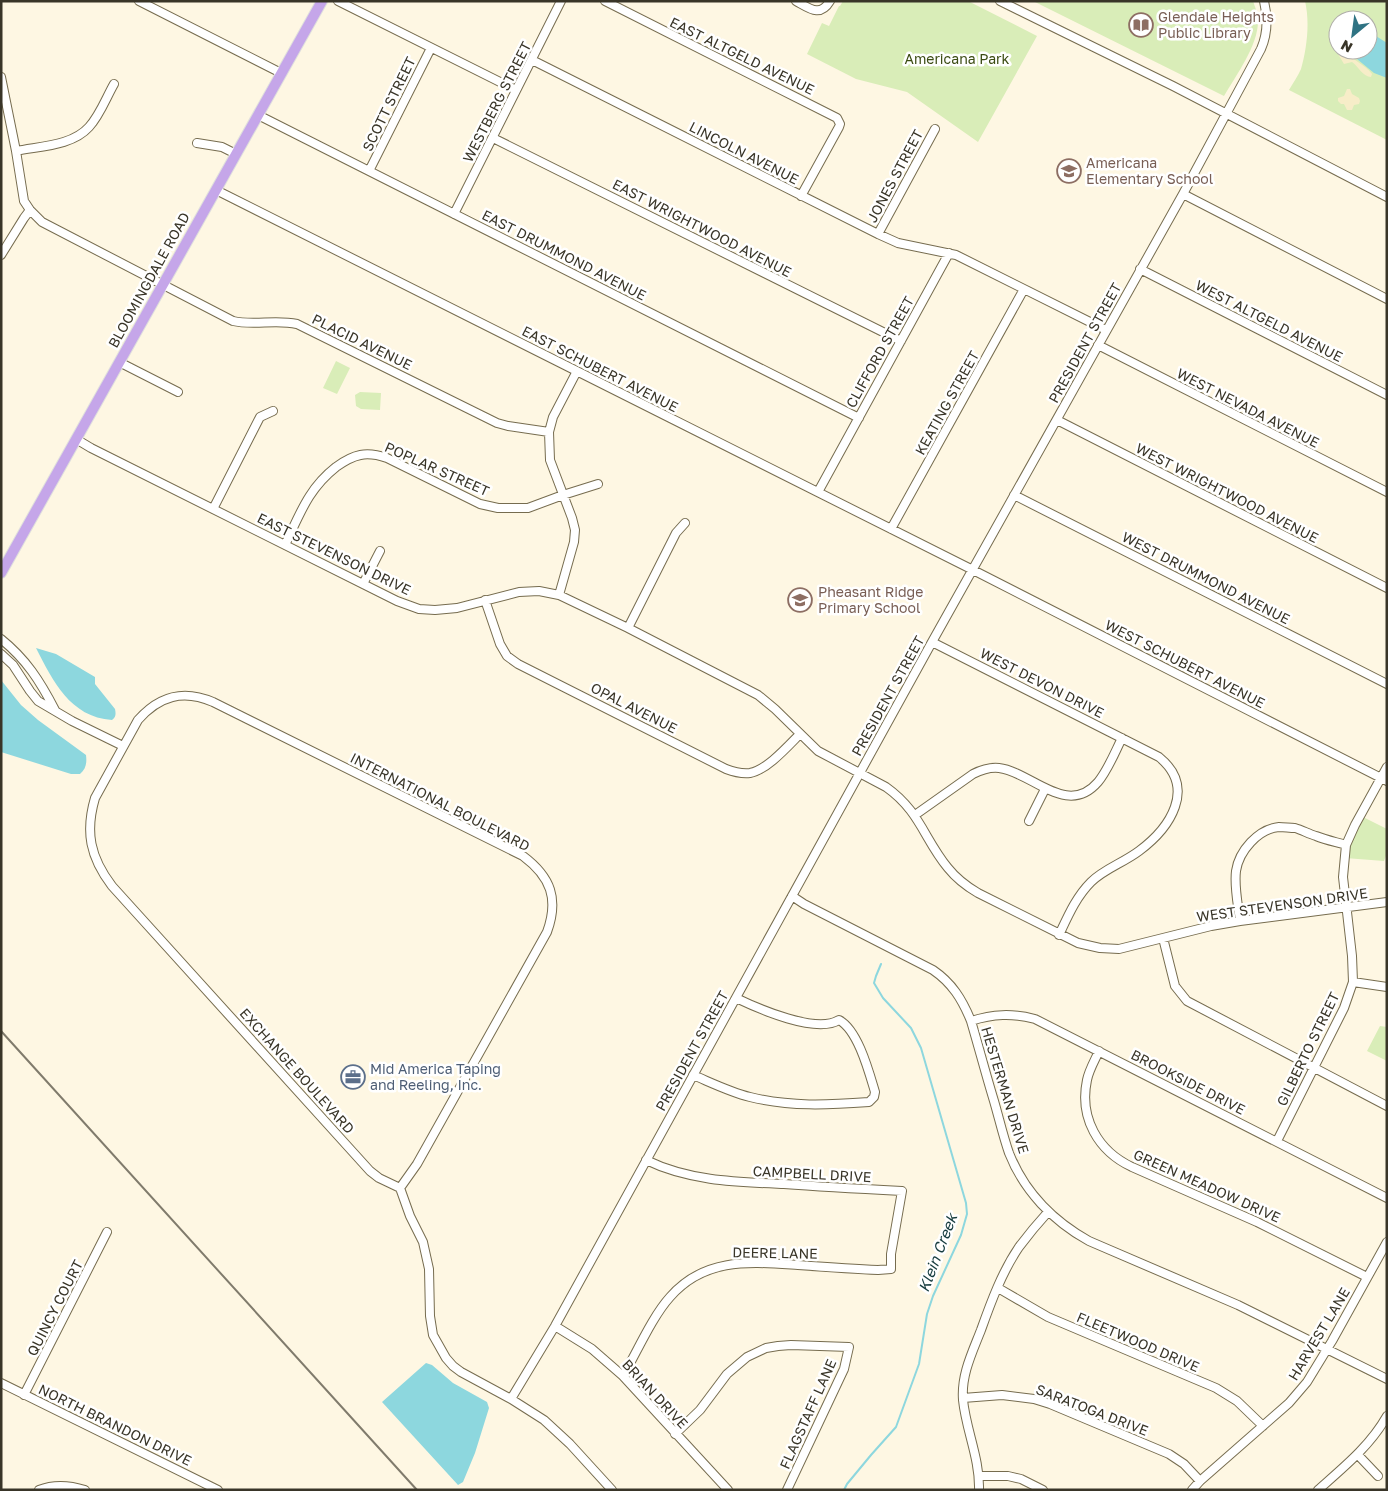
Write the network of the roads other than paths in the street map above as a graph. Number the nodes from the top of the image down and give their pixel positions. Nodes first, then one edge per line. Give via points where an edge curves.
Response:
1 (139, 1) edge
2 (322, 1) edge
3 (338, 1) edge
4 (561, 1) edge
5 (605, 1) edge
6 (796, 1) edge
7 (830, 1) edge
8 (1000, 1) edge
9 (1264, 1) edge
10 (430, 48) junction
11 (532, 60) junction
12 (281, 73) junction
13 (1, 78) edge
14 (114, 84) dead end
15 (516, 90) junction
16 (3, 98) edge
17 (1226, 114) junction
18 (258, 115) junction
19 (935, 129) dead end
20 (493, 138) junction
21 (197, 143) dead end
22 (16, 151) junction
23 (236, 154) junction
24 (369, 171) junction
25 (216, 190) junction
26 (1183, 194) junction
27 (801, 196) junction
28 (1387, 197) edge
29 (30, 210) junction
30 (454, 214) junction
31 (878, 234) junction
32 (949, 253) junction
33 (1, 255) edge
34 (1140, 269) junction
35 (163, 284) junction
36 (1024, 289) junction
37 (1387, 299) edge
38 (1106, 330) junction
39 (901, 341) junction
40 (1098, 345) junction
41 (119, 362) junction
42 (577, 371) junction
43 (178, 392) dead end
44 (1387, 395) edge
45 (273, 411) dead end
46 (859, 418) junction
47 (1056, 420) junction
48 (548, 432) junction
49 (76, 439) junction
50 (598, 484) dead end
51 (818, 492) junction
52 (1387, 492) edge
53 (563, 495) junction
54 (1014, 495) junction
55 (213, 509) junction
56 (685, 522) dead end
57 (891, 529) junction
58 (285, 544) junction
59 (380, 551) dead end
60 (973, 570) junction
61 (1, 573) edge
62 (363, 584) junction
63 (1387, 588) edge
64 (559, 595) junction
65 (485, 600) junction
66 (628, 628) junction
67 (1, 639) edge
68 (932, 642) junction
69 (1, 654) edge
70 (1387, 684) edge
71 (55, 710) junction
72 (800, 734) junction
73 (1122, 738) junction
74 (123, 746) junction
75 (1387, 767) edge
76 (859, 773) junction
77 (1384, 779) edge
78 (1045, 789) junction
79 (915, 815) junction
80 (1029, 820) dead end
81 (1346, 845) junction
82 (792, 896) junction
83 (1387, 902) edge
84 (1346, 907) junction
85 (1240, 920) junction
86 (1059, 935) junction
87 (1163, 938) junction
88 (1353, 982) junction
89 (1387, 987) edge
90 (736, 998) junction
91 (971, 1021) junction
92 (1099, 1051) junction
93 (1314, 1068) junction
94 (693, 1075) junction
95 (1387, 1106) edge
96 (1276, 1141) junction
97 (646, 1160) junction
98 (400, 1188) junction
99 (1387, 1198) edge
100 (1048, 1212) junction
101 (107, 1232) dead end
102 (1387, 1242) edge
103 (891, 1269) joint
104 (1367, 1277) junction
105 (998, 1288) junction
106 (555, 1326) junction
107 (1327, 1349) junction
108 (623, 1376) junction
109 (1387, 1379) edge
110 (1, 1383) edge
111 (24, 1395) junction
112 (512, 1398) junction
113 (963, 1398) junction
114 (1387, 1416) edge
115 (1263, 1426) junction
116 (675, 1434) junction
117 (1358, 1455) junction
118 (979, 1476) junction
119 (1378, 1476) dead end
120 (1200, 1481) junction
121 (39, 1490) edge
122 (85, 1490) edge
123 (218, 1490) edge
124 (612, 1490) edge
125 (728, 1490) edge
126 (787, 1490) edge
127 (979, 1490) edge
128 (1043, 1490) edge
129 (1192, 1490) edge
130 (1318, 1490) edge

1 - 12 street
2 - 12 main road, BLOOMINGDALE ROAD
3 - 10 street
4 - 11 street, WESTBERG STREET
5 - 27 street, EAST ALTGELD AVENUE via 835,116 839,121 838,127
6 - 7 street via 812,10 822,10
8 - 17 street
9 - 17 street, PRESIDENT STREET via 1267,25 1264,42
10 - 15 street
10 - 24 street, SCOTT STREET
11 - 15 street, WESTBERG STREET
11 - 27 street, LINCOLN AVENUE
12 - 18 main road, BLOOMINGDALE ROAD
13 - 16 street
14 - 22 street via 95,119 81,134 70,140
15 - 20 street, WESTBERG STREET
16 - 22 street
17 - 26 street, PRESIDENT STREET
17 - 28 street
18 - 23 main road, BLOOMINGDALE ROAD
18 - 24 street, EAST DRUMMOND AVENUE
19 - 31 street, JONES STREET
20 - 30 street, WESTBERG STREET
20 - 39 street, EAST WRIGHTWOOD AVENUE
21 - 23 street via 222,146
22 - 29 street via 24,201
23 - 25 main road, BLOOMINGDALE ROAD
24 - 30 street, EAST DRUMMOND AVENUE
25 - 35 main road, BLOOMINGDALE ROAD
25 - 42 street, EAST SCHUBERT AVENUE
26 - 34 street, PRESIDENT STREET
26 - 37 street
27 - 31 street, LINCOLN AVENUE
29 - 33 street
29 - 35 street, PLACID AVENUE via 42,222
30 - 46 street, EAST DRUMMOND AVENUE
31 - 32 street, LINCOLN AVENUE via 898,243
32 - 36 street
32 - 39 street, CLIFFORD STREET
34 - 38 street, PRESIDENT STREET
34 - 44 street, WEST ALTGELD AVENUE
35 - 41 main road, BLOOMINGDALE ROAD
35 - 48 street, PLACID AVENUE via 242,323 274,321 297,324 497,423
36 - 38 street
36 - 57 street, KEATING STREET
38 - 40 street, PRESIDENT STREET
39 - 46 street, CLIFFORD STREET
40 - 47 street, PRESIDENT STREET
40 - 52 street, WEST NEVADA AVENUE
41 - 43 street
41 - 49 main road, BLOOMINGDALE ROAD
42 - 48 street
42 - 51 street, EAST SCHUBERT AVENUE
45 - 55 street via 260,417
46 - 51 street, CLIFFORD STREET
47 - 54 street, PRESIDENT STREET
47 - 63 street, WEST WRIGHTWOOD AVENUE
48 - 53 street via 550,460
49 - 55 street, EAST STEVENSON DRIVE
49 - 61 main road, BLOOMINGDALE ROAD
50 - 53 street, POPLAR STREET
51 - 57 street, EAST SCHUBERT AVENUE
53 - 58 street, POPLAR STREET via 528,508 498,508 480,504 387,458 358,455 334,469 313,489
53 - 64 street via 575,530
54 - 60 street, PRESIDENT STREET
54 - 70 street, WEST DRUMMOND AVENUE
55 - 58 street, EAST STEVENSON DRIVE
56 - 66 street via 676,533
57 - 60 street, EAST SCHUBERT AVENUE
58 - 62 street, EAST STEVENSON DRIVE
59 - 62 street
60 - 68 street, PRESIDENT STREET
60 - 77 street, WEST SCHUBERT AVENUE
62 - 65 street, EAST STEVENSON DRIVE via 420,609 446,610
64 - 65 street, EAST STEVENSON DRIVE via 519,592
64 - 66 street, EAST STEVENSON DRIVE
65 - 72 street, OPAL AVENUE via 500,644 507,656 518,664 726,769 750,773 762,768
66 - 72 street, EAST STEVENSON DRIVE via 758,695
67 - 71 street via 27,664
68 - 73 street, WEST DEVON DRIVE
68 - 76 street, PRESIDENT STREET
69 - 71 street via 13,665 38,701
71 - 74 street
72 - 76 street, EAST STEVENSON DRIVE via 818,750
73 - 78 street via 1093,787 1068,796
73 - 86 street, WEST DEVON DRIVE via 1159,757 1173,770 1179,792 1175,808 1163,828 1145,846 1090,883
74 - 98 street, EXCHANGE BOULEVARD via 95,798 91,812 92,850 104,876 370,1170
74 - 98 street, INTERNATIONAL BOULEVARD via 138,720 156,703 191,695 204,698 523,856 544,877 552,894 547,932 418,1164
75 - 77 street, GILBERTO STREET
76 - 79 street, WEST STEVENSON DRIVE via 896,794
76 - 82 street, PRESIDENT STREET
77 - 81 street, GILBERTO STREET
78 - 79 street via 1007,770 988,769 973,774
78 - 80 street
79 - 86 street, WEST STEVENSON DRIVE via 947,867 963,883
81 - 84 street, GILBERTO STREET via 1343,877
81 - 85 street via 1296,829 1278,827 1261,834 1243,852 1236,873
82 - 90 street, PRESIDENT STREET
82 - 91 street, HESTERMAN DRIVE via 933,970 957,992
83 - 84 street, WEST STEVENSON DRIVE
84 - 85 street, WEST STEVENSON DRIVE
84 - 88 street, GILBERTO STREET
85 - 87 street, WEST STEVENSON DRIVE
86 - 87 street, WEST STEVENSON DRIVE via 1087,946 1119,948
87 - 93 street via 1176,986 1187,1002
88 - 89 street
88 - 93 street, GILBERTO STREET via 1344,1008
90 - 94 street, PRESIDENT STREET
90 - 94 street via 788,1018 828,1025 839,1020 843,1022 862,1051 874,1097 869,1102 790,1104 749,1097
91 - 92 street, BROOKSIDE DRIVE via 1001,1014 1025,1016
91 - 100 street, HESTERMAN DRIVE via 1009,1153 1030,1191
92 - 96 street, BROOKSIDE DRIVE
92 - 104 street, GREEN MEADOW DRIVE via 1087,1081 1086,1110 1092,1130 1113,1156
93 - 95 street
93 - 96 street, GILBERTO STREET
94 - 97 street, PRESIDENT STREET
96 - 99 street, BROOKSIDE DRIVE
97 - 103 street, CAMPBELL DRIVE via 684,1175 716,1180 902,1191
97 - 106 street, PRESIDENT STREET
98 - 112 street via 423,1242 433,1335 446,1358 457,1369
100 - 105 street via 1019,1248
100 - 107 street, HESTERMAN DRIVE via 1090,1241 1238,1305
101 - 111 street, QUINCY COURT
102 - 104 street, HARVEST LANE
103 - 108 street, DEERE LANE via 748,1262 719,1266 685,1283 670,1297
104 - 107 street, HARVEST LANE
105 - 113 street via 967,1367
105 - 115 street, FLEETWOOD DRIVE via 1048,1317 1216,1388 1237,1401
106 - 108 street, BRIAN DRIVE via 592,1349
106 - 112 street, PRESIDENT STREET
107 - 109 street, HESTERMAN DRIVE
107 - 115 street, HARVEST LANE via 1299,1392
108 - 116 street, BRIAN DRIVE
110 - 111 street, NORTH BRANDON DRIVE
111 - 123 street, NORTH BRANDON DRIVE
112 - 124 street via 565,1438
113 - 118 street
113 - 120 street, SARATOGA DRIVE via 1021,1396 1050,1404 1169,1454
114 - 117 street
115 - 120 street, HARVEST LANE
116 - 125 street, BRIAN DRIVE
116 - 126 street, FLAGSTAFF LANE via 700,1410 727,1374 747,1357 766,1348 785,1345 849,1347 844,1369
117 - 119 street
117 - 130 street
118 - 127 street
118 - 128 street via 1008,1476
120 - 129 street, HARVEST LANE
121 - 122 street via 65,1485

